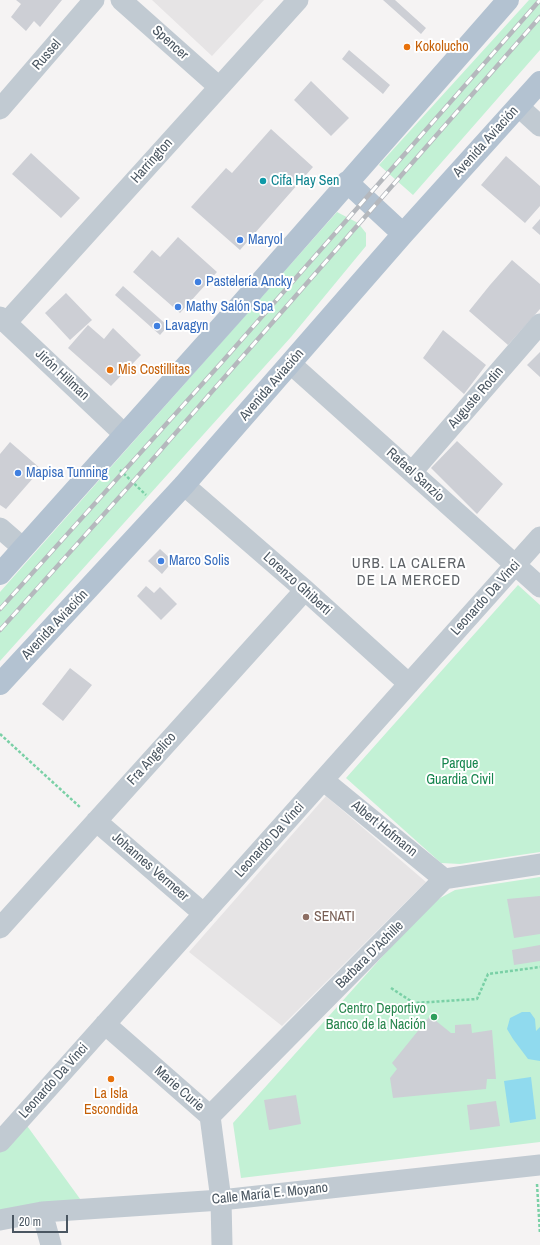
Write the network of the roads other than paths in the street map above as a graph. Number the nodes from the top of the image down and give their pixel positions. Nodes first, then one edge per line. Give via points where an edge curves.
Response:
1 (94, 0) edge
2 (121, 0) edge
3 (298, 0) edge
4 (508, 0) edge
5 (540, 82) edge
6 (219, 87) junction
7 (518, 106) junction
8 (0, 109) edge
9 (540, 126) edge
10 (347, 182) junction
11 (403, 234) junction
12 (3, 320) edge
13 (540, 324) edge
14 (290, 364) junction
15 (124, 434) junction
16 (412, 472) junction
17 (184, 485) junction
18 (0, 528) edge
19 (540, 537) edge
20 (23, 548) junction
21 (515, 565) junction
22 (0, 574) edge
23 (540, 587) edge
24 (305, 590) junction
25 (0, 684) edge
26 (409, 684) junction
27 (324, 780) junction
28 (96, 821) junction
29 (540, 864) edge
30 (444, 879) junction
31 (204, 914) junction
32 (0, 928) edge
33 (105, 1024) junction
34 (210, 1116) junction
35 (0, 1142) edge
36 (538, 1165) edge
37 (221, 1200) junction
38 (42, 1212) junction
39 (0, 1220) edge
40 (51, 1245) edge
41 (222, 1245) edge

1 - 8 street, Russel
2 - 6 street, Spencer
3 - 6 street, Harrington
4 - 10 main road
5 - 7 main road, Avenida Aviación
6 - 12 street, Harrington
7 - 9 street
7 - 11 main road, Avenida Aviación
10 - 11 main road
10 - 15 main road
11 - 14 main road, Avenida Aviación
12 - 15 street, Jirón Hillman
13 - 16 street, Auguste Rodin
14 - 16 street, Rafael Sanzio
14 - 17 main road, Avenida Aviación
15 - 20 main road
16 - 21 street, Rafael Sanzio
17 - 24 street, Lorenzo Ghiberti
17 - 25 main road, Avenida Aviación
18 - 20 street
19 - 21 street, Leonardo Da Vinci
20 - 22 main road
21 - 23 street, Rafael Sanzio
21 - 26 street, Leonardo Da Vinci
24 - 26 street, Lorenzo Ghiberti
24 - 28 street, Fra Angelico
26 - 27 street, Leonardo Da Vinci
27 - 30 street, Albert Hofmann
27 - 31 street, Leonardo Da Vinci
28 - 31 street, Johannes Vermeer
28 - 32 street, Fra Angelico
29 - 30 street
30 - 34 street, Barbara D'Achille
31 - 33 street, Leonardo Da Vinci
33 - 34 street, Marie Curie
33 - 35 street, Leonardo Da Vinci
34 - 37 street, Marie Curie
36 - 37 street, Calle María E. Moyano
37 - 38 street, Calle María E. Moyano
37 - 41 street, Marie Curie
38 - 39 street, Calle María E. Moyano
38 - 40 street

